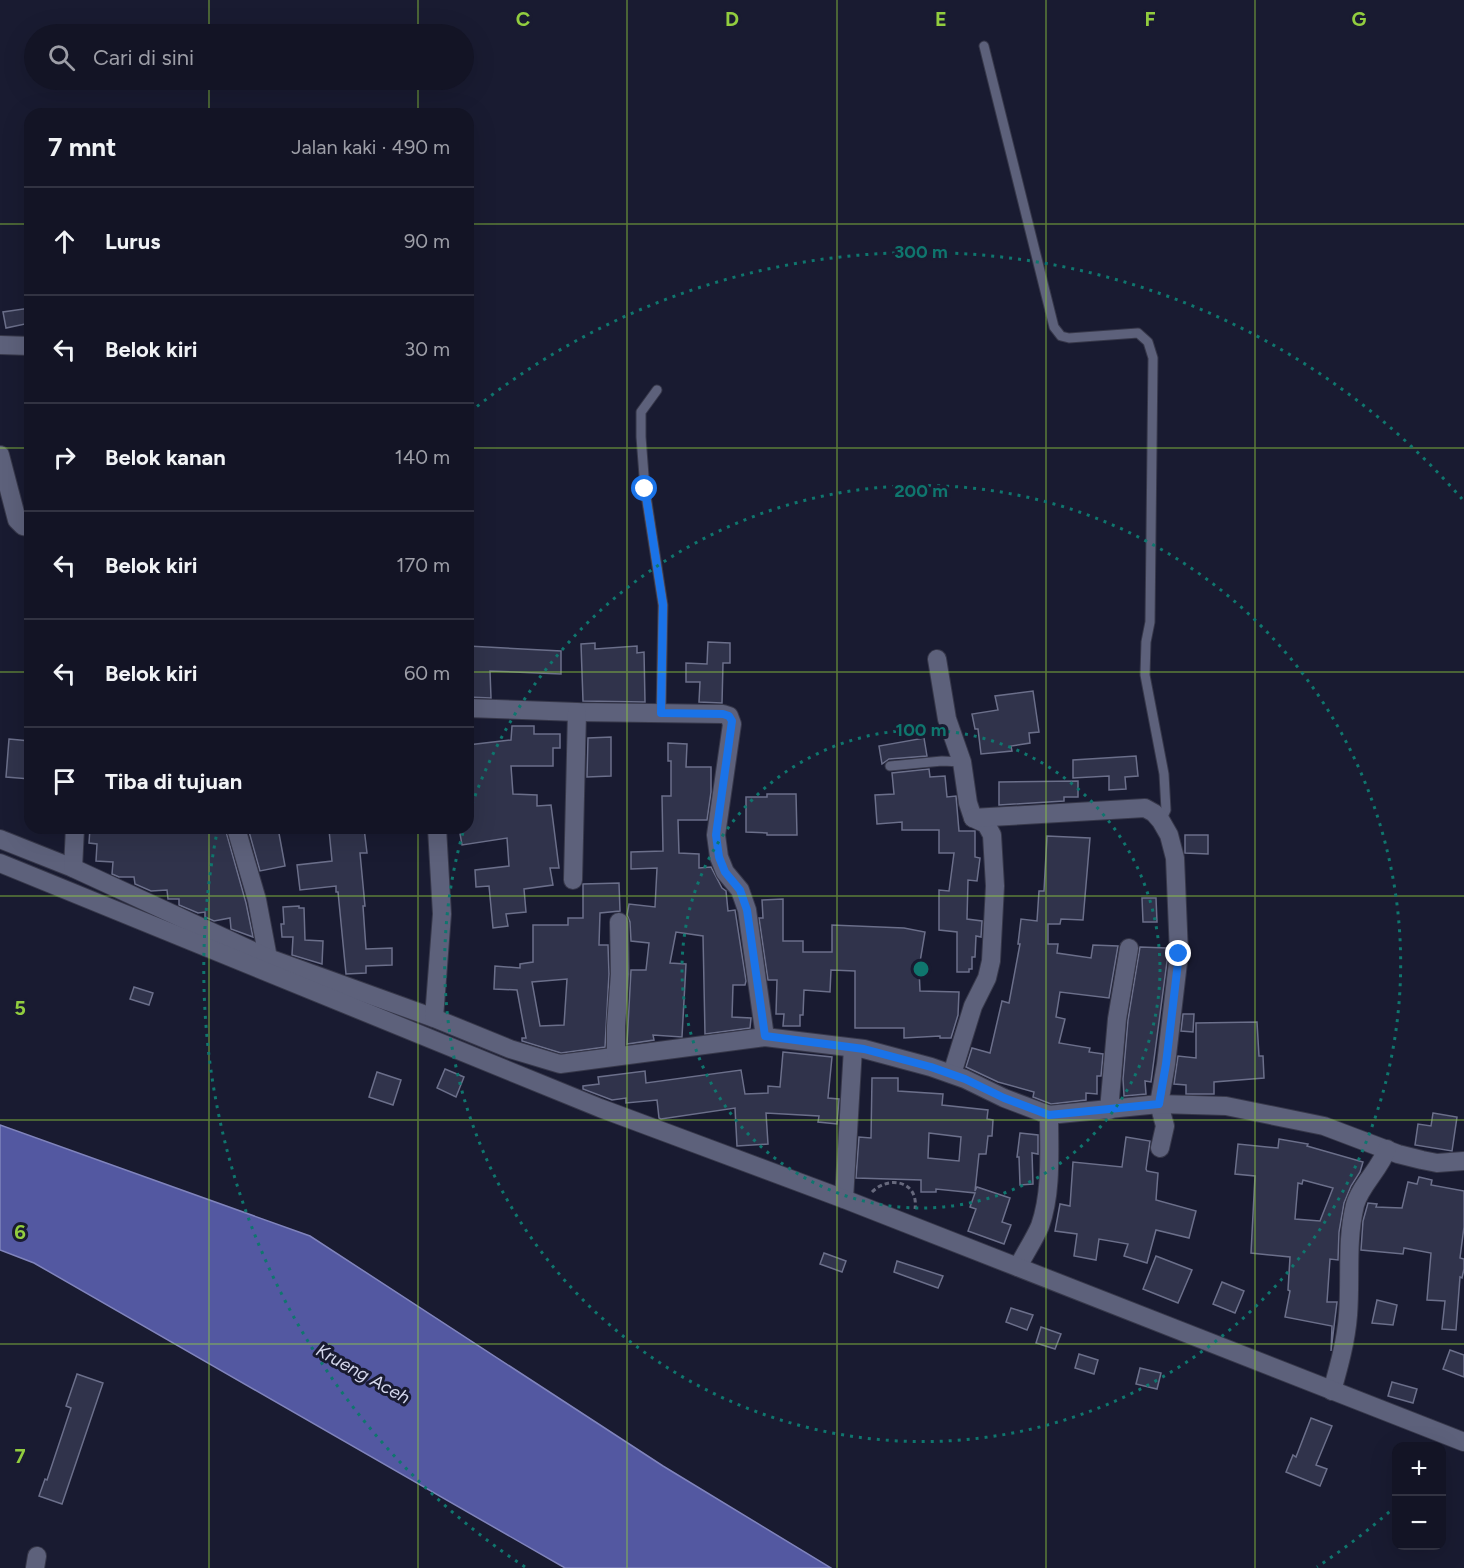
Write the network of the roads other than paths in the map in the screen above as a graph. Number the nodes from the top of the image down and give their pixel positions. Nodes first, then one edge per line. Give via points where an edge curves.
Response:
1 (984, 46) dead end
2 (0, 345) edge
3 (24, 346) edge
4 (657, 390) dead end
5 (0, 455) edge
6 (24, 526) edge
7 (937, 659) dead end
8 (474, 708) edge
9 (577, 712) junction
10 (661, 713) junction
11 (962, 762) junction
12 (890, 766) dead end
13 (973, 818) junction
14 (1161, 820) junction
15 (75, 834) edge
16 (238, 834) edge
17 (437, 834) edge
18 (0, 839) edge
19 (0, 863) edge
20 (73, 868) junction
21 (573, 880) dead end
22 (619, 922) dead end
23 (1130, 948) dead end
24 (268, 958) junction
25 (434, 1018) junction
26 (765, 1036) junction
27 (853, 1048) junction
28 (616, 1055) junction
29 (952, 1074) junction
30 (1159, 1104) junction
31 (1109, 1110) junction
32 (1049, 1115) junction
33 (1160, 1148) dead end
34 (1387, 1149) junction
35 (1464, 1161) edge
36 (844, 1199) junction
37 (1018, 1267) junction
38 (1332, 1391) junction
39 (1464, 1442) edge

1 - 14 lane via 1054,327 1061,336 1069,338 1138,333 1148,342 1153,358 1150,610 1145,675 1164,774 1166,810
2 - 3 street
4 - 10 lane via 641,412 641,437 663,605
5 - 6 street via 17,520
7 - 11 street via 947,719
8 - 9 street
9 - 10 street
9 - 21 street
10 - 26 street via 723,714 732,721 716,835 725,872 740,890 747,910
11 - 12 lane
11 - 13 street
13 - 14 street via 1145,808
13 - 29 street via 986,824 992,835 995,886 991,961
14 - 30 street via 1175,858 1179,954
15 - 20 street
16 - 24 street via 257,900
17 - 25 street via 442,914
18 - 20 street
19 - 36 street via 600,1108
20 - 24 street
22 - 28 street
23 - 31 street via 1117,1019
24 - 25 street
25 - 28 street via 510,1049 560,1064
26 - 27 street
26 - 28 street
27 - 29 street
27 - 36 street
29 - 32 street
30 - 31 street
30 - 33 street via 1165,1126
30 - 34 street via 1226,1106 1324,1126
31 - 32 street
32 - 37 street via 1045,1209
34 - 35 street via 1437,1163
34 - 38 street via 1356,1202 1349,1234 1344,1348
36 - 37 street
37 - 38 street
38 - 39 street

